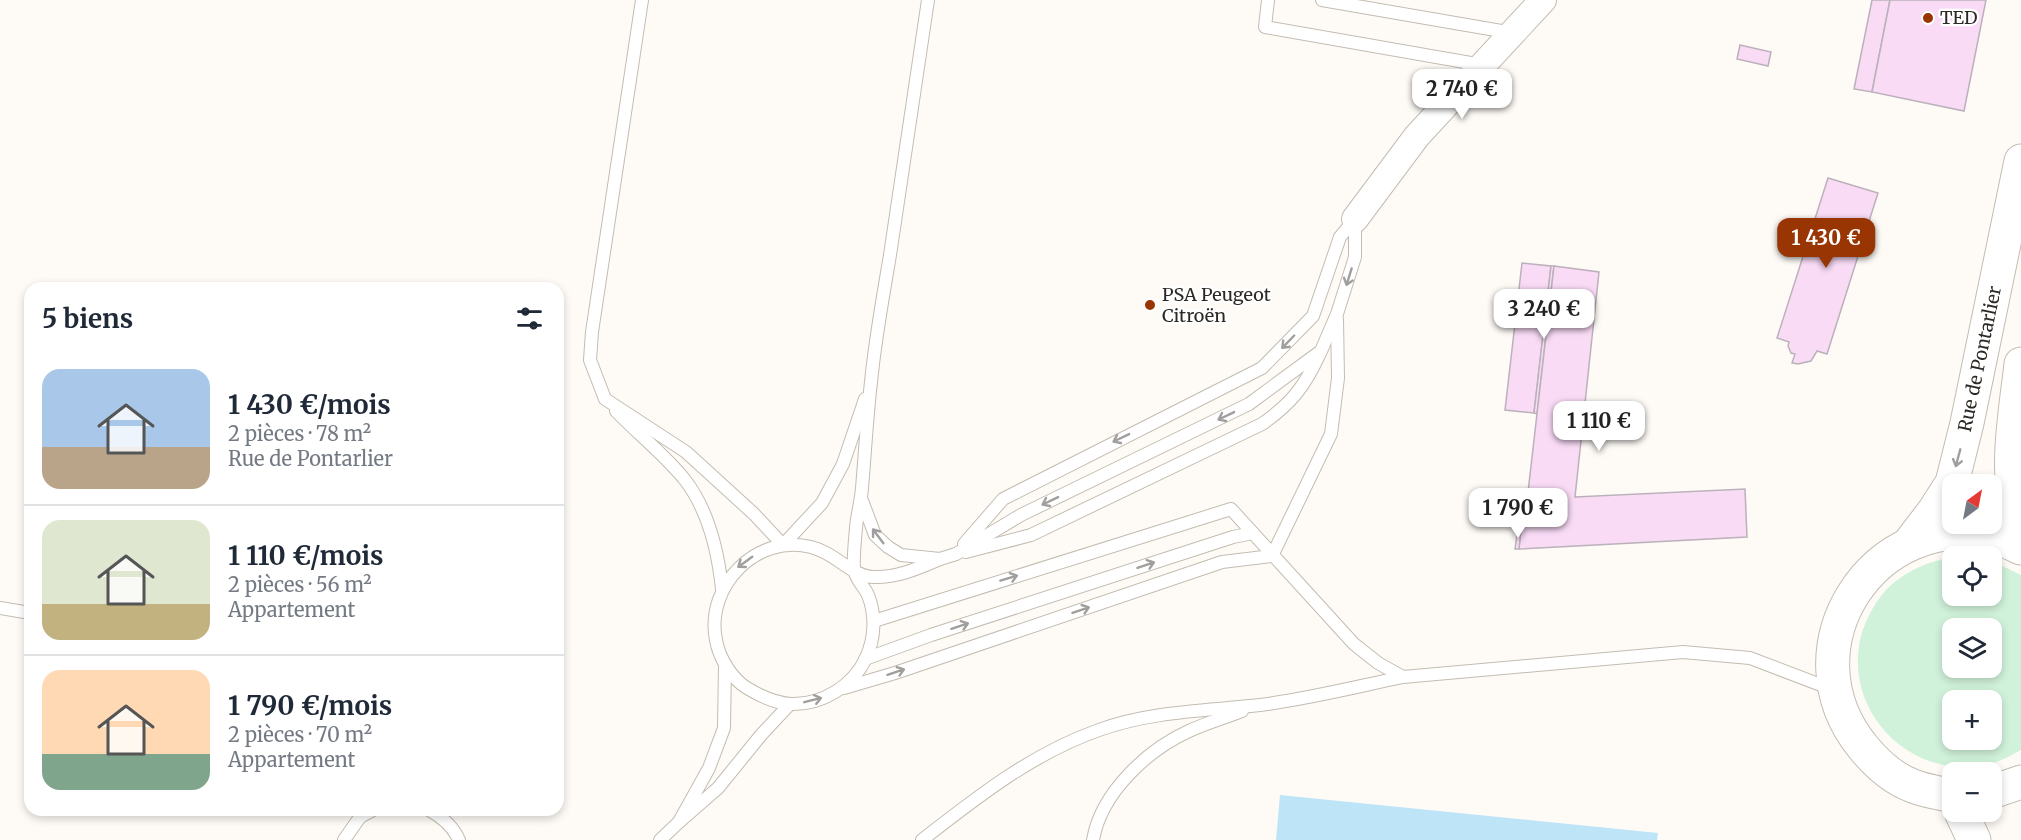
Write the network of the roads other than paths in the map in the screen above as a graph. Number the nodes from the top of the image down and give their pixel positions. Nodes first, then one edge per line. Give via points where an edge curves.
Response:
1 (642, 0) edge
2 (928, 0) edge
3 (1268, 0) edge
4 (1322, 0) edge
5 (1543, 0) edge
6 (1514, 33) junction
7 (1483, 65) junction
8 (2021, 161) edge
9 (1355, 219) junction
10 (1337, 314) junction
11 (1321, 351) junction
12 (2021, 364) edge
13 (871, 381) junction
14 (605, 399) junction
15 (861, 498) junction
16 (2021, 526) edge
17 (1253, 533) junction
18 (783, 545) junction
19 (1908, 545) junction
20 (2021, 548) edge
21 (956, 554) junction
22 (1272, 556) junction
23 (940, 559) junction
24 (854, 572) junction
25 (722, 589) junction
26 (0, 609) edge
27 (24, 612) edge
28 (873, 621) junction
29 (866, 659) junction
30 (725, 665) junction
31 (1402, 677) junction
32 (840, 689) junction
33 (1834, 690) junction
34 (790, 704) junction
35 (1260, 705) junction
36 (2021, 782) edge
37 (2002, 789) edge
38 (1942, 793) edge
39 (361, 816) edge
40 (440, 816) edge
41 (679, 822) junction
42 (1966, 822) edge
43 (344, 840) edge
44 (459, 840) edge
45 (660, 840) edge
46 (922, 840) edge
47 (1093, 840) edge
48 (1974, 840) edge

1 - 14 lane via 592,332 590,360
2 - 13 lane
3 - 7 lane via 1265,27
4 - 6 lane
5 - 6 street
6 - 7 street
7 - 9 street via 1417,136
8 -> 19 main road, Rue de Pontarlier via 1952,483
9 -> 10 lane via 1355,257
9 -> 21 lane via 1340,237 1313,316 1263,368 1003,499
10 - 11 lane
10 - 22 lane via 1338,378 1331,434
11 -> 21 lane via 1249,405 1021,515
11 - 21 lane via 1287,406 1262,424 1031,535
12 - 16 main road via 2012,451
13 - 15 lane
13 - 18 lane via 843,464 822,503
14 - 18 lane via 686,452
14 - 25 lane via 684,480 698,500 719,558
23 -> 15 lane via 901,555 888,547 875,535
15 - 24 lane
17 - 22 lane
28 -> 17 lane via 1231,509
29 -> 17 lane
18 - 24 lane via 810,546 834,555
18 -> 25 lane via 758,553 737,568
19 - 20 main road via 1951,533 1996,537
19 - 33 main road via 1872,569 1846,604 1832,646
21 - 23 lane
22 - 31 lane via 1354,644
32 -> 22 lane via 1222,562
23 - 24 lane via 909,572 872,577
24 - 28 lane via 868,595
25 - 30 lane via 714,615 716,640
26 - 27 lane
28 - 29 lane
29 - 32 lane
30 - 34 lane via 742,685 765,698
30 - 41 lane via 724,728 709,768
31 - 33 lane via 1683,652 1750,658
31 - 35 lane
34 -> 32 lane via 816,701
33 - 38 main road via 1849,729 1876,763 1912,786
34 - 41 lane via 718,788
35 - 46 lane via 1146,716 1098,730 1045,753 976,798
35 - 47 lane via 1188,731 1149,756 1118,788 1095,826
36 - 37 main road
39 - 43 lane
40 - 44 lane
41 - 45 lane
42 - 48 main road

